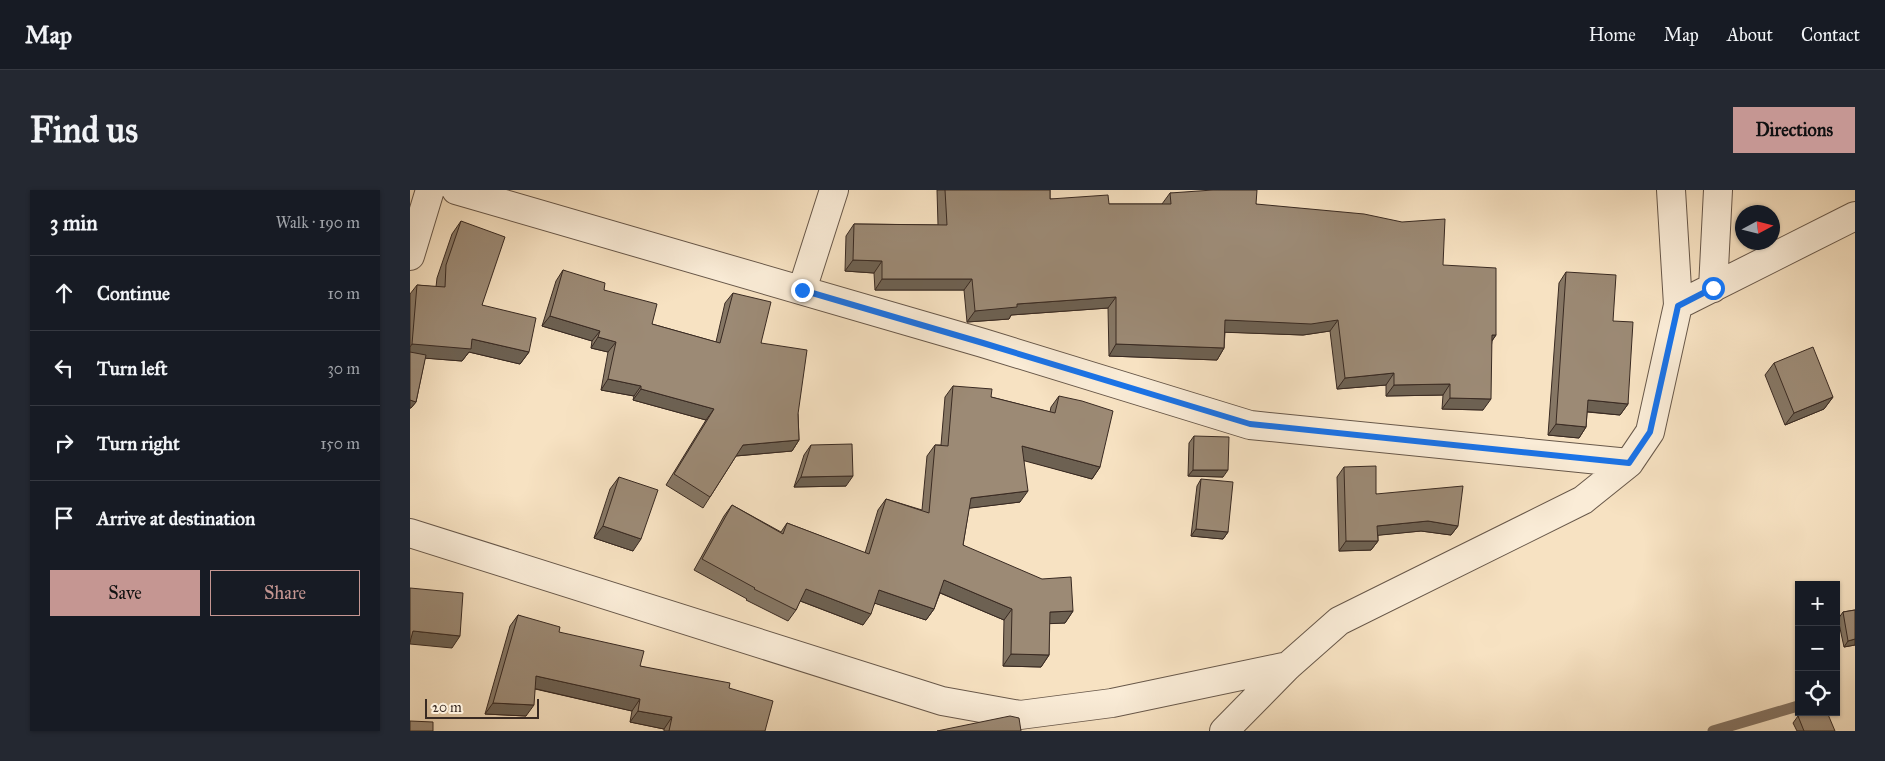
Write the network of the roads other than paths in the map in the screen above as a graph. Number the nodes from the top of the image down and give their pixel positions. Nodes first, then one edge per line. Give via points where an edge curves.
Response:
1 (430, 190) edge
2 (456, 190) edge
3 (834, 190) edge
4 (1671, 190) edge
5 (1718, 190) edge
6 (1855, 216) edge
7 (410, 256) edge
8 (1713, 288) junction
9 (802, 290) junction
10 (1678, 306) junction
11 (1629, 463) junction
12 (410, 533) edge
13 (1288, 666) junction
14 (1224, 731) edge

1 - 7 street
2 - 9 street
3 - 9 street
4 - 10 street
5 - 8 street
6 - 8 street
8 - 10 street
9 - 11 street via 1250,424
10 - 11 street via 1650,432
11 - 13 street via 1583,500 1338,621
12 - 13 street via 942,701 1020,715 1112,703
13 - 14 street

